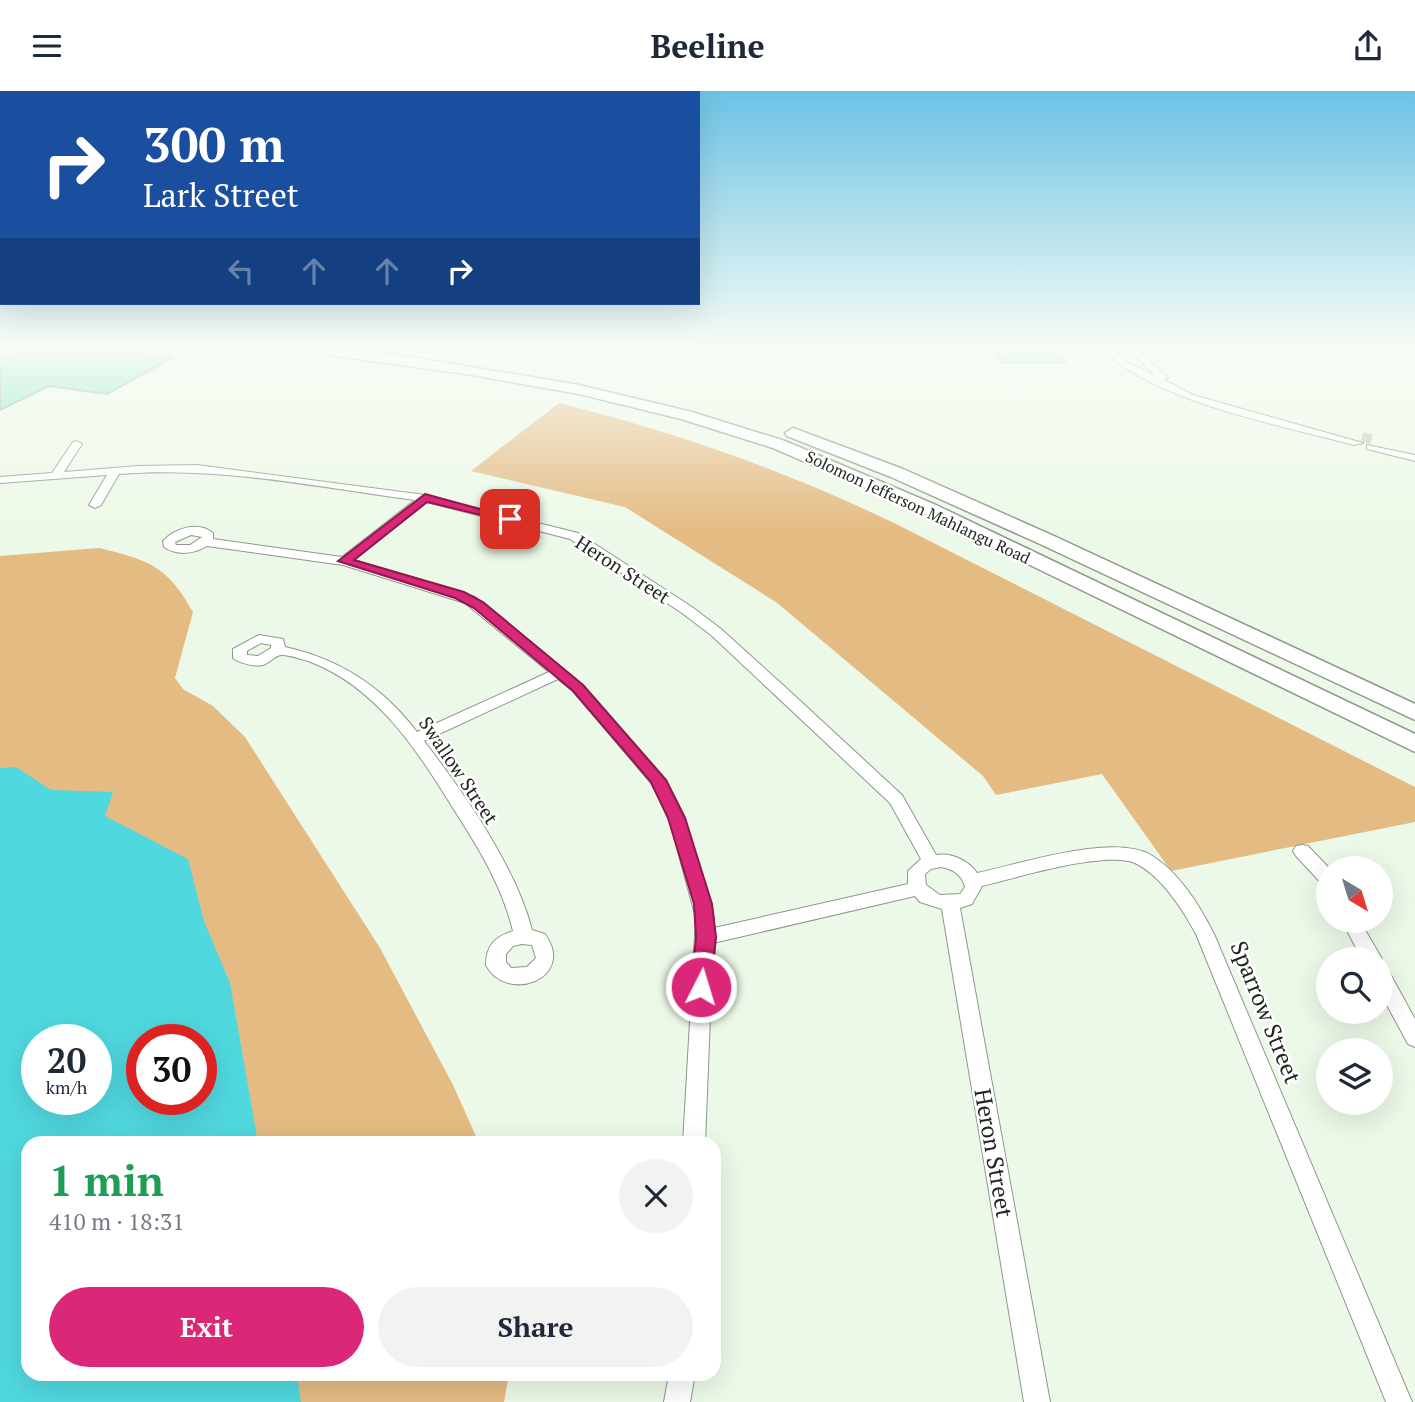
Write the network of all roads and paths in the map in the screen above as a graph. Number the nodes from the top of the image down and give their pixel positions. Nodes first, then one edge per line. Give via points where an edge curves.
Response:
1 (664, 409) edge
2 (720, 409) edge
3 (1238, 409) edge
4 (1243, 409) edge
5 (77, 444) dead end
6 (1415, 450) edge
7 (1415, 458) edge
8 (115, 471) junction
9 (55, 475) junction
10 (0, 480) edge
11 (425, 498) junction
12 (95, 505) dead end
13 (205, 542) dead end
14 (345, 561) junction
15 (278, 650) dead end
16 (560, 672) junction
17 (1415, 713) edge
18 (417, 738) junction
19 (1415, 744) edge
20 (1302, 851) dead end
21 (930, 861) junction
22 (1316, 866) edge
23 (973, 881) junction
24 (917, 889) junction
25 (950, 904) junction
26 (524, 936) dead end
27 (706, 937) junction
28 (1393, 998) edge
29 (1415, 1038) edge
30 (694, 1136) edge
31 (681, 1381) edge
32 (677, 1402) edge
33 (1037, 1402) edge
34 (1399, 1402) edge

1 - 19 main road, Solomon Jefferson Mahlangu Road via 814,458
2 - 17 main road, Solomon Jefferson Mahlangu Road via 835,447 1047,540
3 - 4 street via 1360,440
5 - 9 street
6 - 7 street via 1373,443
8 - 9 street, Heron Street
8 - 11 street, Heron Street via 186,467
8 - 12 street
9 - 10 street, Heron Street
11 - 14 street
11 - 21 street, Heron Street via 574,536 687,610 886,789 904,810
13 - 14 street
14 - 16 street via 470,600
15 - 18 street, Swallow Street via 324,661 351,676
16 - 18 street
16 - 27 street via 664,791 703,904
18 - 26 street, Swallow Street via 514,895
20 - 22 street
21 - 23 street via 961,866
21 - 24 street via 915,875
23 - 25 street via 971,894
23 - 34 street, Sparrow Street via 1100,853 1123,853 1154,865 1178,891 1205,934
24 - 25 street via 931,900
24 - 27 street
25 - 33 street, Heron Street
27 - 30 street
28 - 29 street
31 - 32 street

